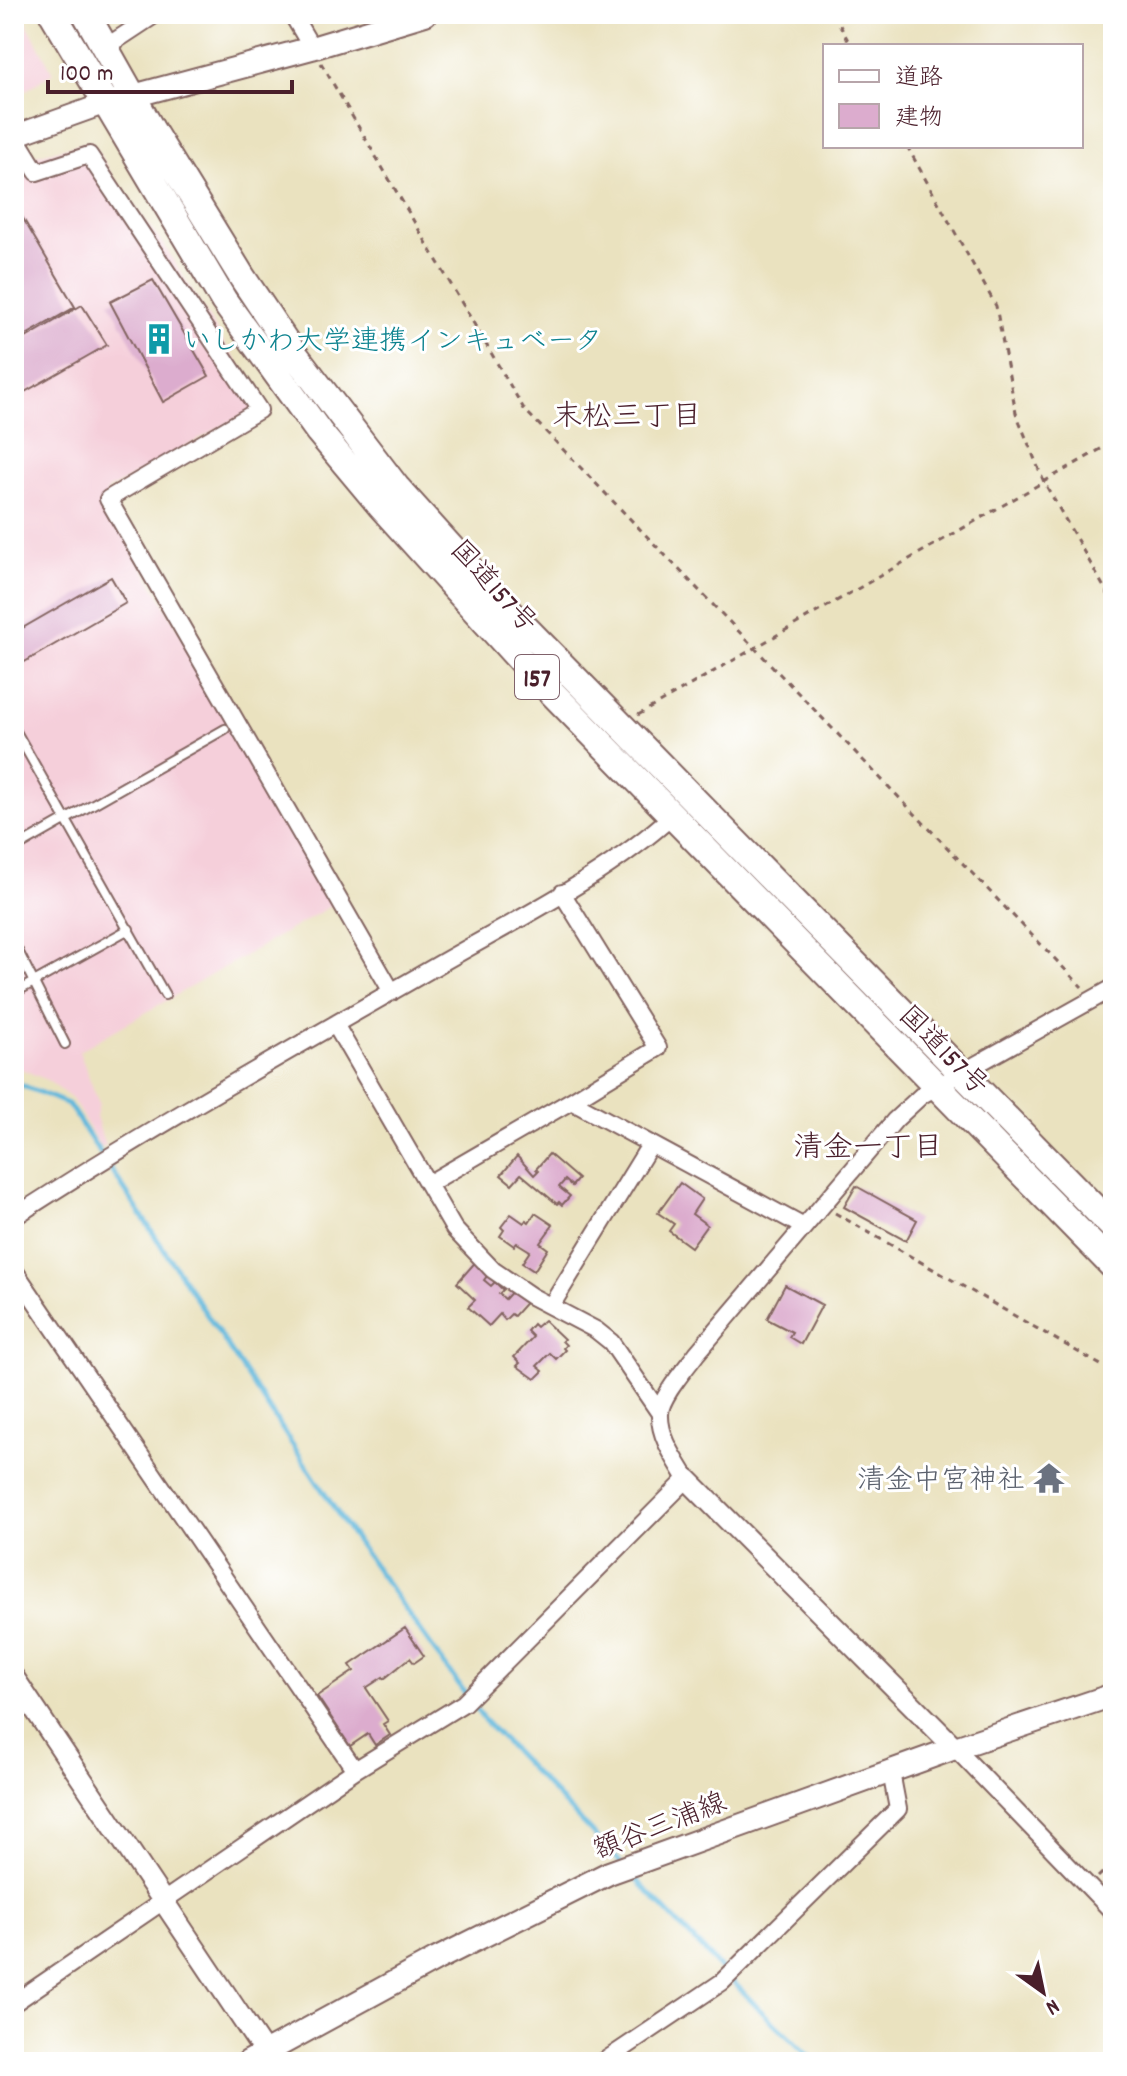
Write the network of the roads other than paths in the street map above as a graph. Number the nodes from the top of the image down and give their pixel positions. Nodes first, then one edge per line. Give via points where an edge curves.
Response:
1 (53, 14) edge
2 (86, 14) edge
3 (156, 14) edge
4 (292, 14) edge
5 (425, 14) edge
6 (387, 19) edge
7 (106, 47) junction
8 (312, 48) junction
9 (133, 97) junction
10 (106, 103) junction
11 (14, 139) edge
12 (14, 728) edge
13 (225, 729) dead end
14 (673, 815) junction
15 (67, 820) junction
16 (14, 849) edge
17 (562, 893) junction
18 (129, 929) junction
19 (14, 943) edge
20 (33, 981) junction
21 (1113, 988) edge
22 (392, 992) junction
23 (14, 993) edge
24 (165, 995) dead end
25 (336, 1026) junction
26 (65, 1044) dead end
27 (962, 1073) junction
28 (936, 1085) junction
29 (571, 1101) junction
30 (650, 1145) junction
31 (428, 1184) junction
32 (14, 1217) edge
33 (804, 1227) junction
34 (1113, 1227) edge
35 (1113, 1266) edge
36 (14, 1270) edge
37 (551, 1306) junction
38 (659, 1412) junction
39 (687, 1479) junction
40 (14, 1678) edge
41 (1113, 1695) edge
42 (955, 1748) junction
43 (355, 1770) junction
44 (891, 1772) junction
45 (165, 1901) junction
46 (1113, 1912) edge
47 (14, 2003) edge
48 (261, 2058) edge
49 (603, 2062) edge

1 - 10 highway, 国道157号 / 157
2 - 7 highway, 国道157号 / 157
3 - 7 street
4 - 8 street
5 - 6 main road
6 - 8 main road
7 - 9 highway, 国道157号 / 157
8 - 9 main road
9 - 10 main road
9 - 27 highway, 国道157号 / 157 via 242,277 396,487 497,599
10 - 11 street
10 - 14 highway, 国道157号 / 157 via 224,301 319,432 502,641
11 - 22 street via 37,172 89,155 259,410 108,499
12 - 15 lane
13 - 15 lane
14 - 17 street via 649,838
14 - 28 highway, 国道157号 / 157
15 - 16 lane
15 - 18 lane
17 - 22 street
17 - 29 street via 658,1048
18 - 20 lane
18 - 24 lane
19 - 20 lane
20 - 23 lane
20 - 26 lane
21 - 27 street
22 - 25 street
25 - 31 street
25 - 32 street via 95,1164
27 - 28 street
27 - 34 highway, 国道157号 / 157
28 - 33 street via 895,1120
28 - 35 highway, 国道157号 / 157
29 - 30 street
29 - 31 street
30 - 33 street
30 - 37 street
31 - 37 street via 454,1229 493,1270
33 - 38 street via 697,1353
36 - 43 street
37 - 38 street via 611,1342
38 - 39 street via 667,1445
39 - 42 street
39 - 43 street via 470,1697
40 - 45 street
41 - 42 main road, 額谷三浦線
42 - 44 main road, 額谷三浦線
42 - 46 street
43 - 45 street
44 - 48 main road, 額谷三浦線 via 609,1873 437,1959
44 - 49 street via 898,1809 722,1982
45 - 47 street
45 - 48 street

